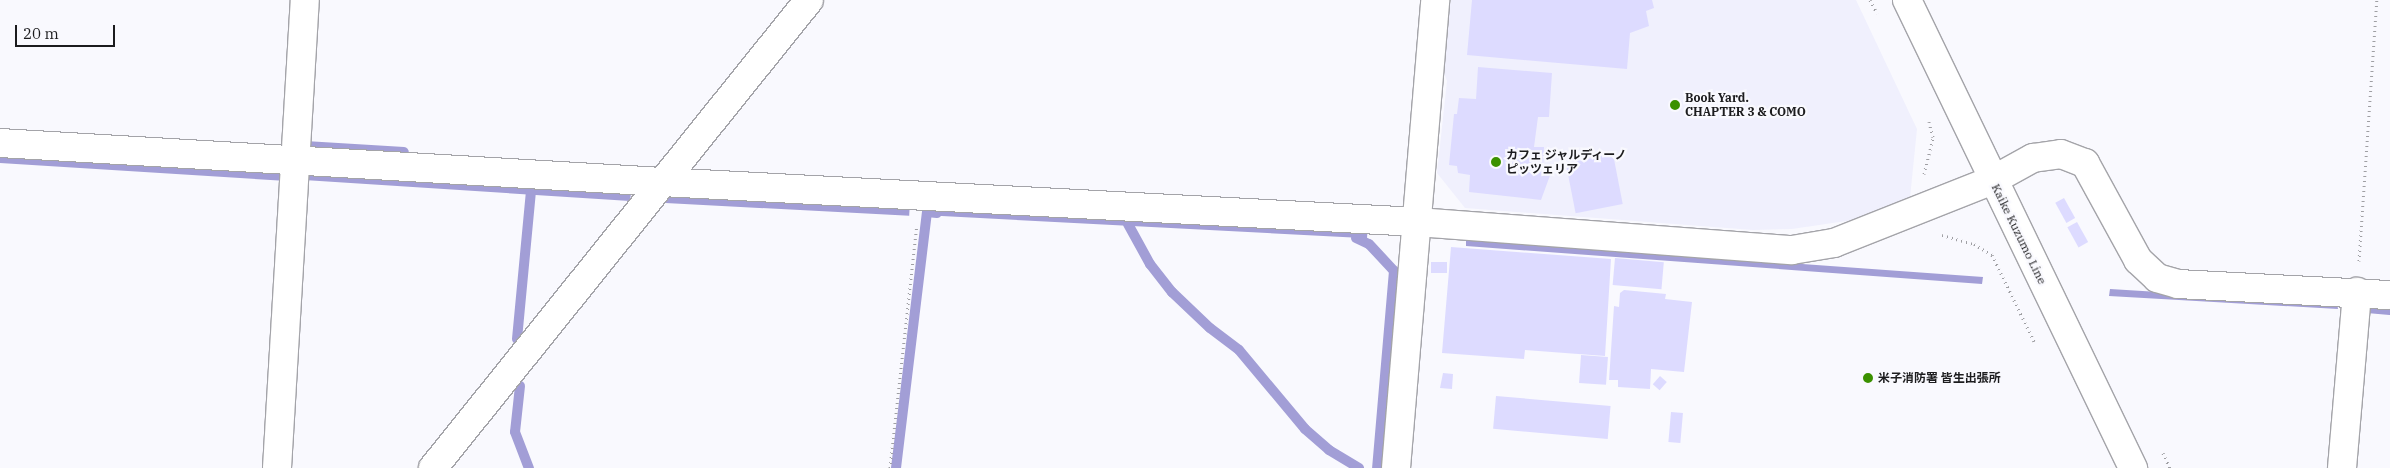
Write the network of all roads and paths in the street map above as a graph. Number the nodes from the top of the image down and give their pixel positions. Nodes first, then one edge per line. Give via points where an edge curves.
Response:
1 (305, 0) edge
2 (808, 0) edge
3 (1435, 0) edge
4 (1870, 0) edge
5 (1907, 0) edge
6 (2377, 0) edge
7 (1879, 18) dead end
8 (1926, 117) dead end
9 (0, 143) edge
10 (295, 160) junction
11 (1993, 180) junction
12 (1922, 181) dead end
13 (662, 182) junction
14 (921, 196) junction
15 (1417, 222) junction
16 (1934, 233) dead end
17 (2357, 292) junction
18 (2390, 295) edge
19 (2036, 343) dead end
20 (277, 468) edge
21 (433, 468) edge
22 (890, 468) edge
23 (1396, 468) edge
24 (2133, 468) edge
25 (2342, 468) edge

1 - 10 street
2 - 13 street
3 - 15 street
4 - 7 path
5 - 11 street, Kaike Kuzumo Line
6 - 17 path
8 - 12 path via 1933,137
9 - 10 street
10 - 13 street
10 - 20 street
11 - 15 street via 1834,243 1792,250
11 - 17 street via 2040,156 2073,156 2085,162 2138,260 2157,278 2178,284
11 - 24 street, Kaike Kuzumo Line
13 - 14 street
13 - 21 street
14 - 15 street
14 - 22 path
15 - 23 street
16 - 19 path via 1974,244 1992,255
17 - 18 street
17 - 25 street

